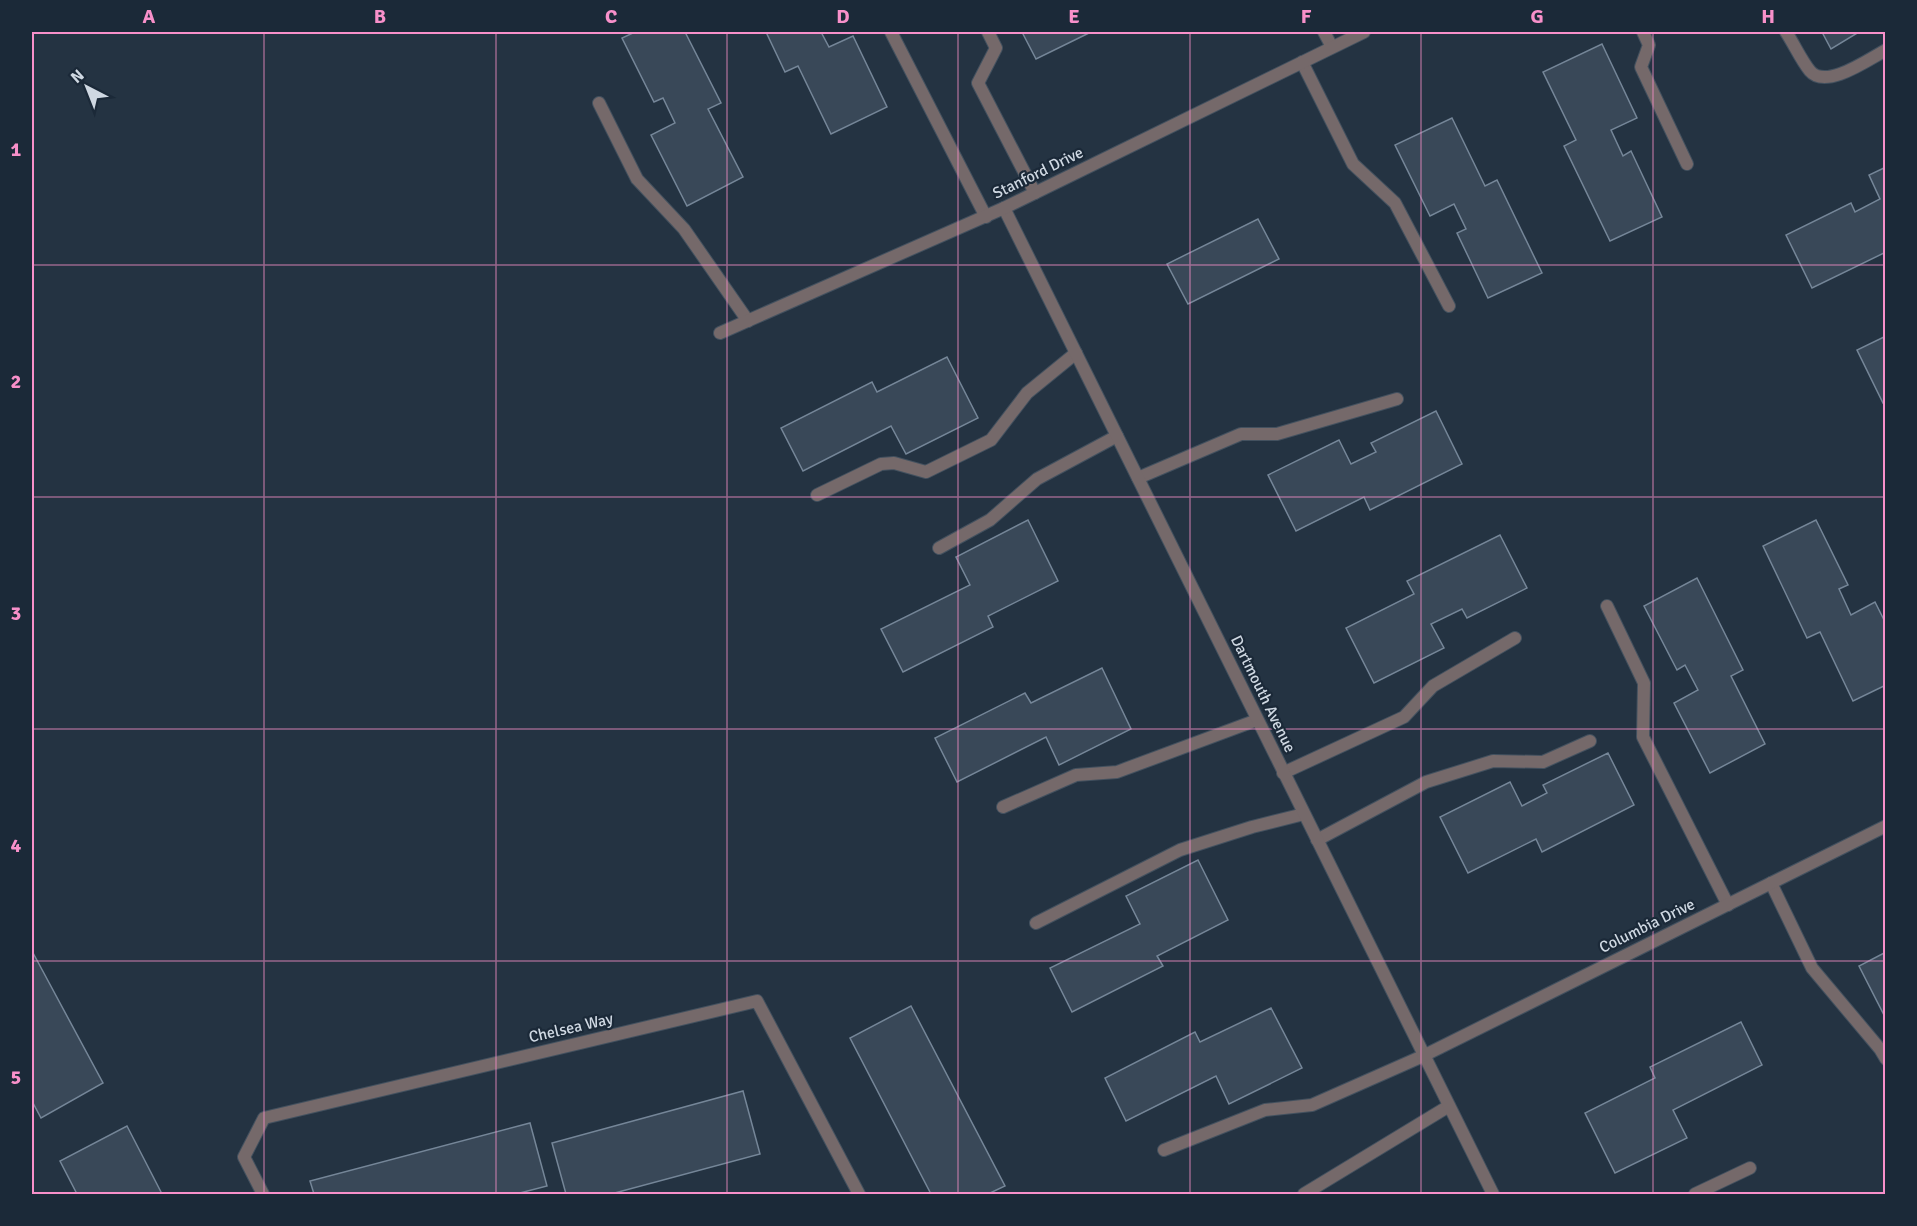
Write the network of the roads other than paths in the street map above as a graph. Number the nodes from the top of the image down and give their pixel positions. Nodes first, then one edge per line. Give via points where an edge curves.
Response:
1 (891, 32) edge
2 (988, 32) edge
3 (1324, 32) edge
4 (1364, 32) edge
5 (1643, 32) edge
6 (1786, 32) edge
7 (1332, 47) junction
8 (1886, 50) edge
9 (1302, 62) junction
10 (599, 103) dead end
11 (1687, 164) dead end
12 (1035, 193) junction
13 (1005, 208) junction
14 (986, 217) junction
15 (1449, 306) dead end
16 (748, 321) junction
17 (720, 333) dead end
18 (1076, 353) junction
19 (1397, 399) dead end
20 (1117, 436) junction
21 (1138, 478) junction
22 (817, 495) dead end
23 (939, 548) dead end
24 (1607, 606) dead end
25 (1515, 638) dead end
26 (1257, 720) junction
27 (1590, 741) dead end
28 (1283, 773) junction
29 (1003, 807) dead end
30 (1304, 814) junction
31 (1886, 826) edge
32 (1317, 840) junction
33 (1771, 883) junction
34 (1728, 904) junction
35 (1036, 923) dead end
36 (1423, 1056) junction
37 (1886, 1059) edge
38 (1449, 1106) junction
39 (1164, 1150) dead end
40 (1750, 1168) dead end
41 (262, 1194) edge
42 (860, 1194) edge
43 (1304, 1194) edge
44 (1493, 1194) edge
45 (1695, 1194) edge

1 - 14 street
2 - 12 street via 996,48 978,83
3 - 7 street
4 - 7 street, Stanford Drive
5 - 11 street via 1649,45 1641,67
6 - 8 street via 1812,73 1823,79 1839,76
7 - 9 street, Stanford Drive
9 - 12 street, Stanford Drive
9 - 15 street via 1353,164 1395,203
10 - 16 street via 637,179 684,229
12 - 13 street, Stanford Drive
13 - 14 street, Stanford Drive
13 - 18 street, Dartmouth Avenue
14 - 16 street, Stanford Drive
16 - 17 street, Stanford Drive
18 - 20 street, Dartmouth Avenue
18 - 22 street via 1027,393 991,440 926,472 894,463 881,464
19 - 21 street via 1278,434 1241,434
20 - 21 street, Dartmouth Avenue
20 - 23 street via 1037,479 990,520
21 - 26 street, Dartmouth Avenue
24 - 34 street via 1644,683 1643,737
25 - 28 street via 1433,686 1404,717
26 - 28 street, Dartmouth Avenue
26 - 29 street via 1118,772 1076,775
27 - 32 street via 1543,762 1493,760 1426,782
28 - 30 street, Dartmouth Avenue
30 - 32 street, Dartmouth Avenue
30 - 35 street via 1180,849
31 - 33 street, Columbia Drive
32 - 36 street, Dartmouth Avenue
33 - 34 street, Columbia Drive
33 - 37 street via 1812,968
34 - 36 street, Columbia Drive
36 - 38 street, Dartmouth Avenue
36 - 39 street, Columbia Drive via 1312,1105 1265,1110
38 - 43 street
38 - 44 street, Dartmouth Avenue
40 - 45 street
41 - 42 street, Chelsea Way via 244,1157 264,1118 757,1001

